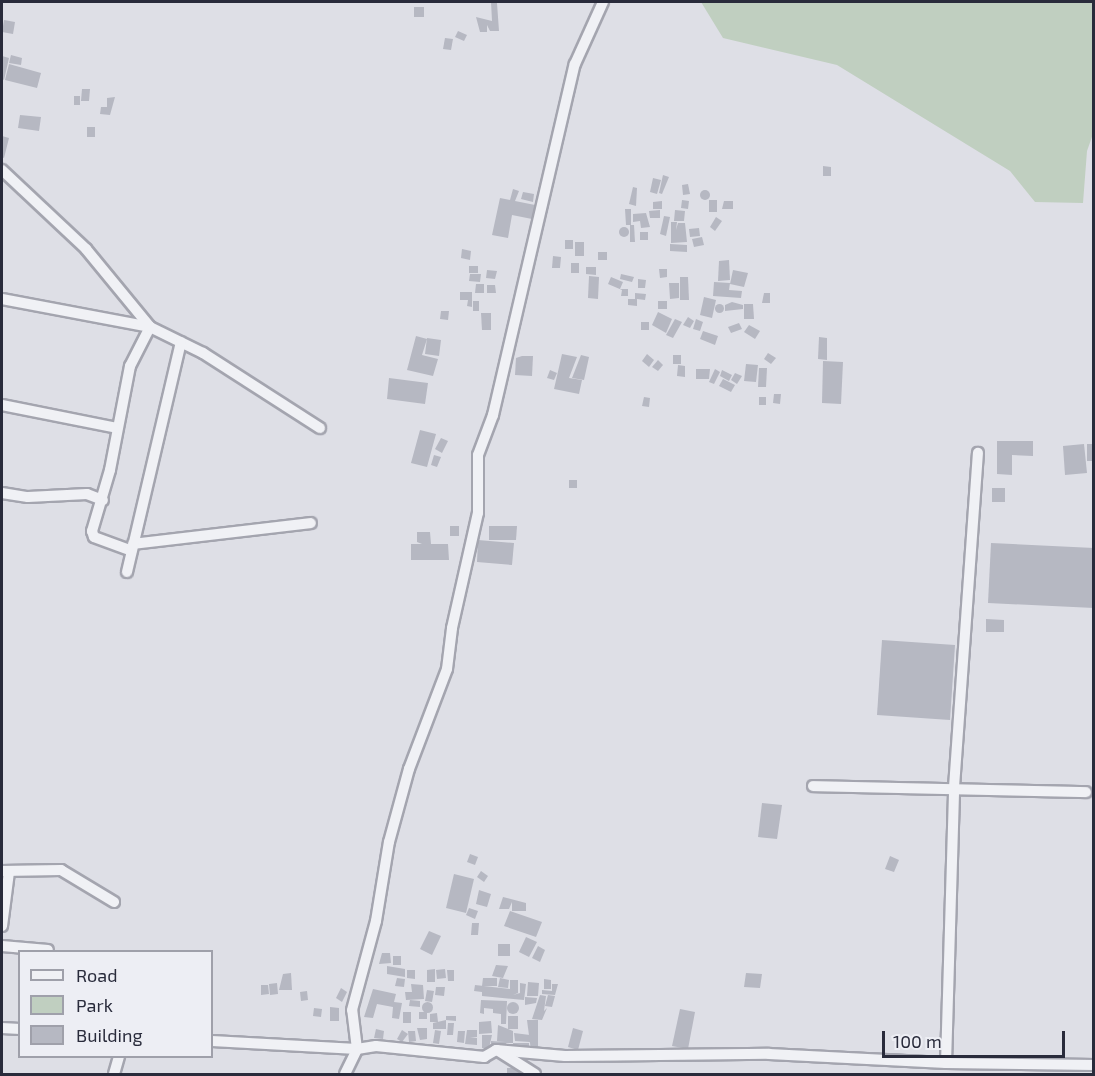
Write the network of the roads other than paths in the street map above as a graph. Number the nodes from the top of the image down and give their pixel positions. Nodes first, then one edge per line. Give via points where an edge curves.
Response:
1 (603, 2) edge
2 (2, 170) edge
3 (2, 299) edge
4 (150, 327) junction
5 (181, 342) junction
6 (2, 405) edge
7 (117, 428) junction
8 (320, 428) dead end
9 (978, 453) dead end
10 (2, 493) edge
11 (103, 500) junction
12 (311, 523) dead end
13 (133, 547) junction
14 (127, 572) dead end
15 (813, 786) dead end
16 (954, 787) junction
17 (1086, 792) dead end
18 (5, 871) edge
19 (114, 902) dead end
20 (2, 926) edge
21 (2, 946) edge
22 (39, 950) edge
23 (2, 1028) edge
24 (18, 1029) edge
25 (213, 1041) edge
26 (357, 1049) junction
27 (496, 1050) junction
28 (118, 1058) edge
29 (946, 1063) junction
30 (1094, 1065) edge
31 (1094, 1071) edge
32 (114, 1074) edge
33 (345, 1074) edge
34 (535, 1074) edge
35 (1089, 1074) edge

1 - 26 street via 576,64 493,415 478,455 478,513 452,628 447,669 409,769 352,1010
2 - 4 street via 86,249
3 - 4 street
4 - 5 street
4 - 7 street via 130,366
5 - 8 street
5 - 13 street
6 - 7 street
7 - 11 street
9 - 16 street
10 - 11 street via 28,497 77,493
11 - 13 street via 92,534
12 - 13 street
13 - 14 street
15 - 16 street
16 - 17 street
16 - 29 street
18 - 19 street via 62,870
18 - 20 street
21 - 22 street
23 - 24 street
25 - 26 street
26 - 27 street via 376,1046 484,1057
26 - 33 street
27 - 29 street via 565,1056 769,1054
27 - 34 street
28 - 32 street
29 - 30 street
31 - 35 street

